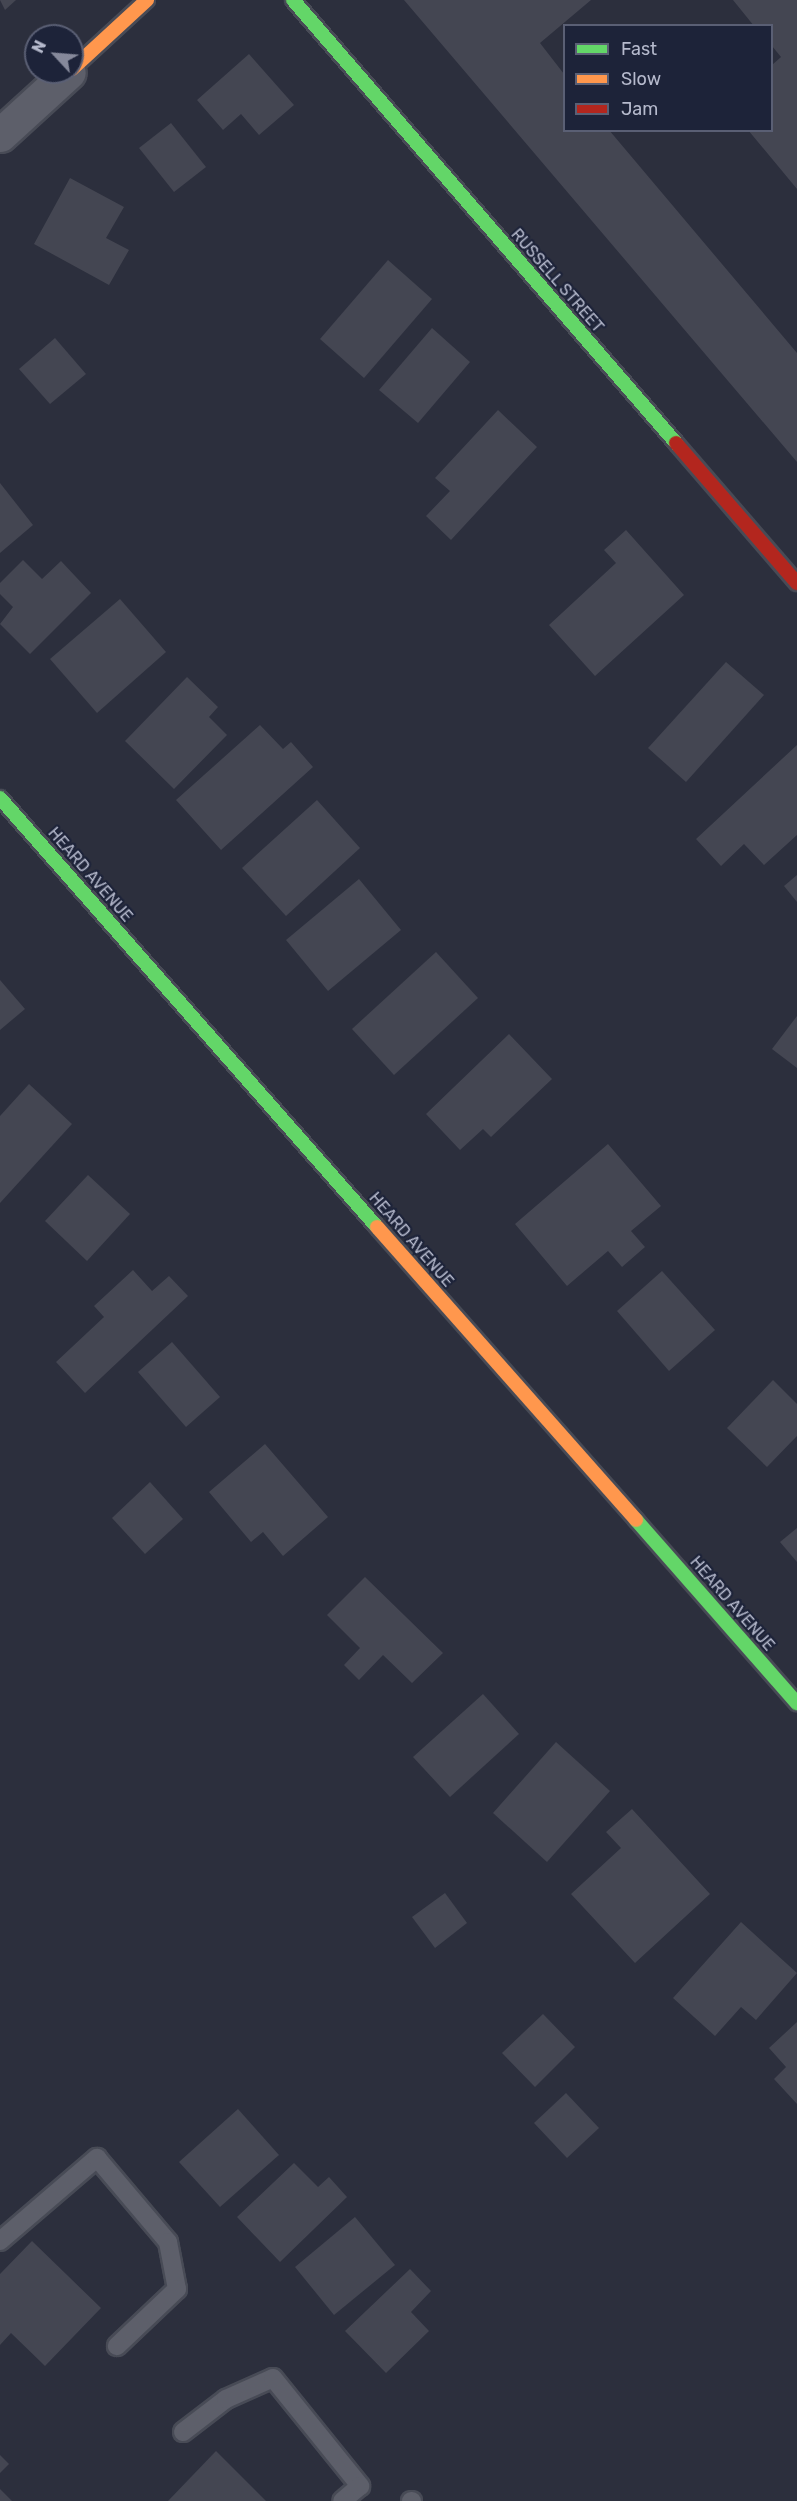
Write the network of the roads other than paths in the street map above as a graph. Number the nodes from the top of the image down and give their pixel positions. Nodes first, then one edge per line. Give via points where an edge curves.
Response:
1 (147, 0) edge
2 (293, 0) edge
3 (84, 58) edge
4 (56, 84) edge
5 (0, 135) edge
6 (797, 583) edge
7 (0, 798) edge
8 (797, 1703) edge
9 (0, 2241) edge
10 (117, 2346) dead end
11 (183, 2432) dead end
12 (342, 2501) edge

1 - 3 street
2 - 6 street, RUSSELL STREET
4 - 5 street
7 - 8 street, HEARD AVENUE
9 - 10 lane via 97,2158 168,2242 177,2289
11 - 12 lane via 226,2399 273,2379 360,2486

